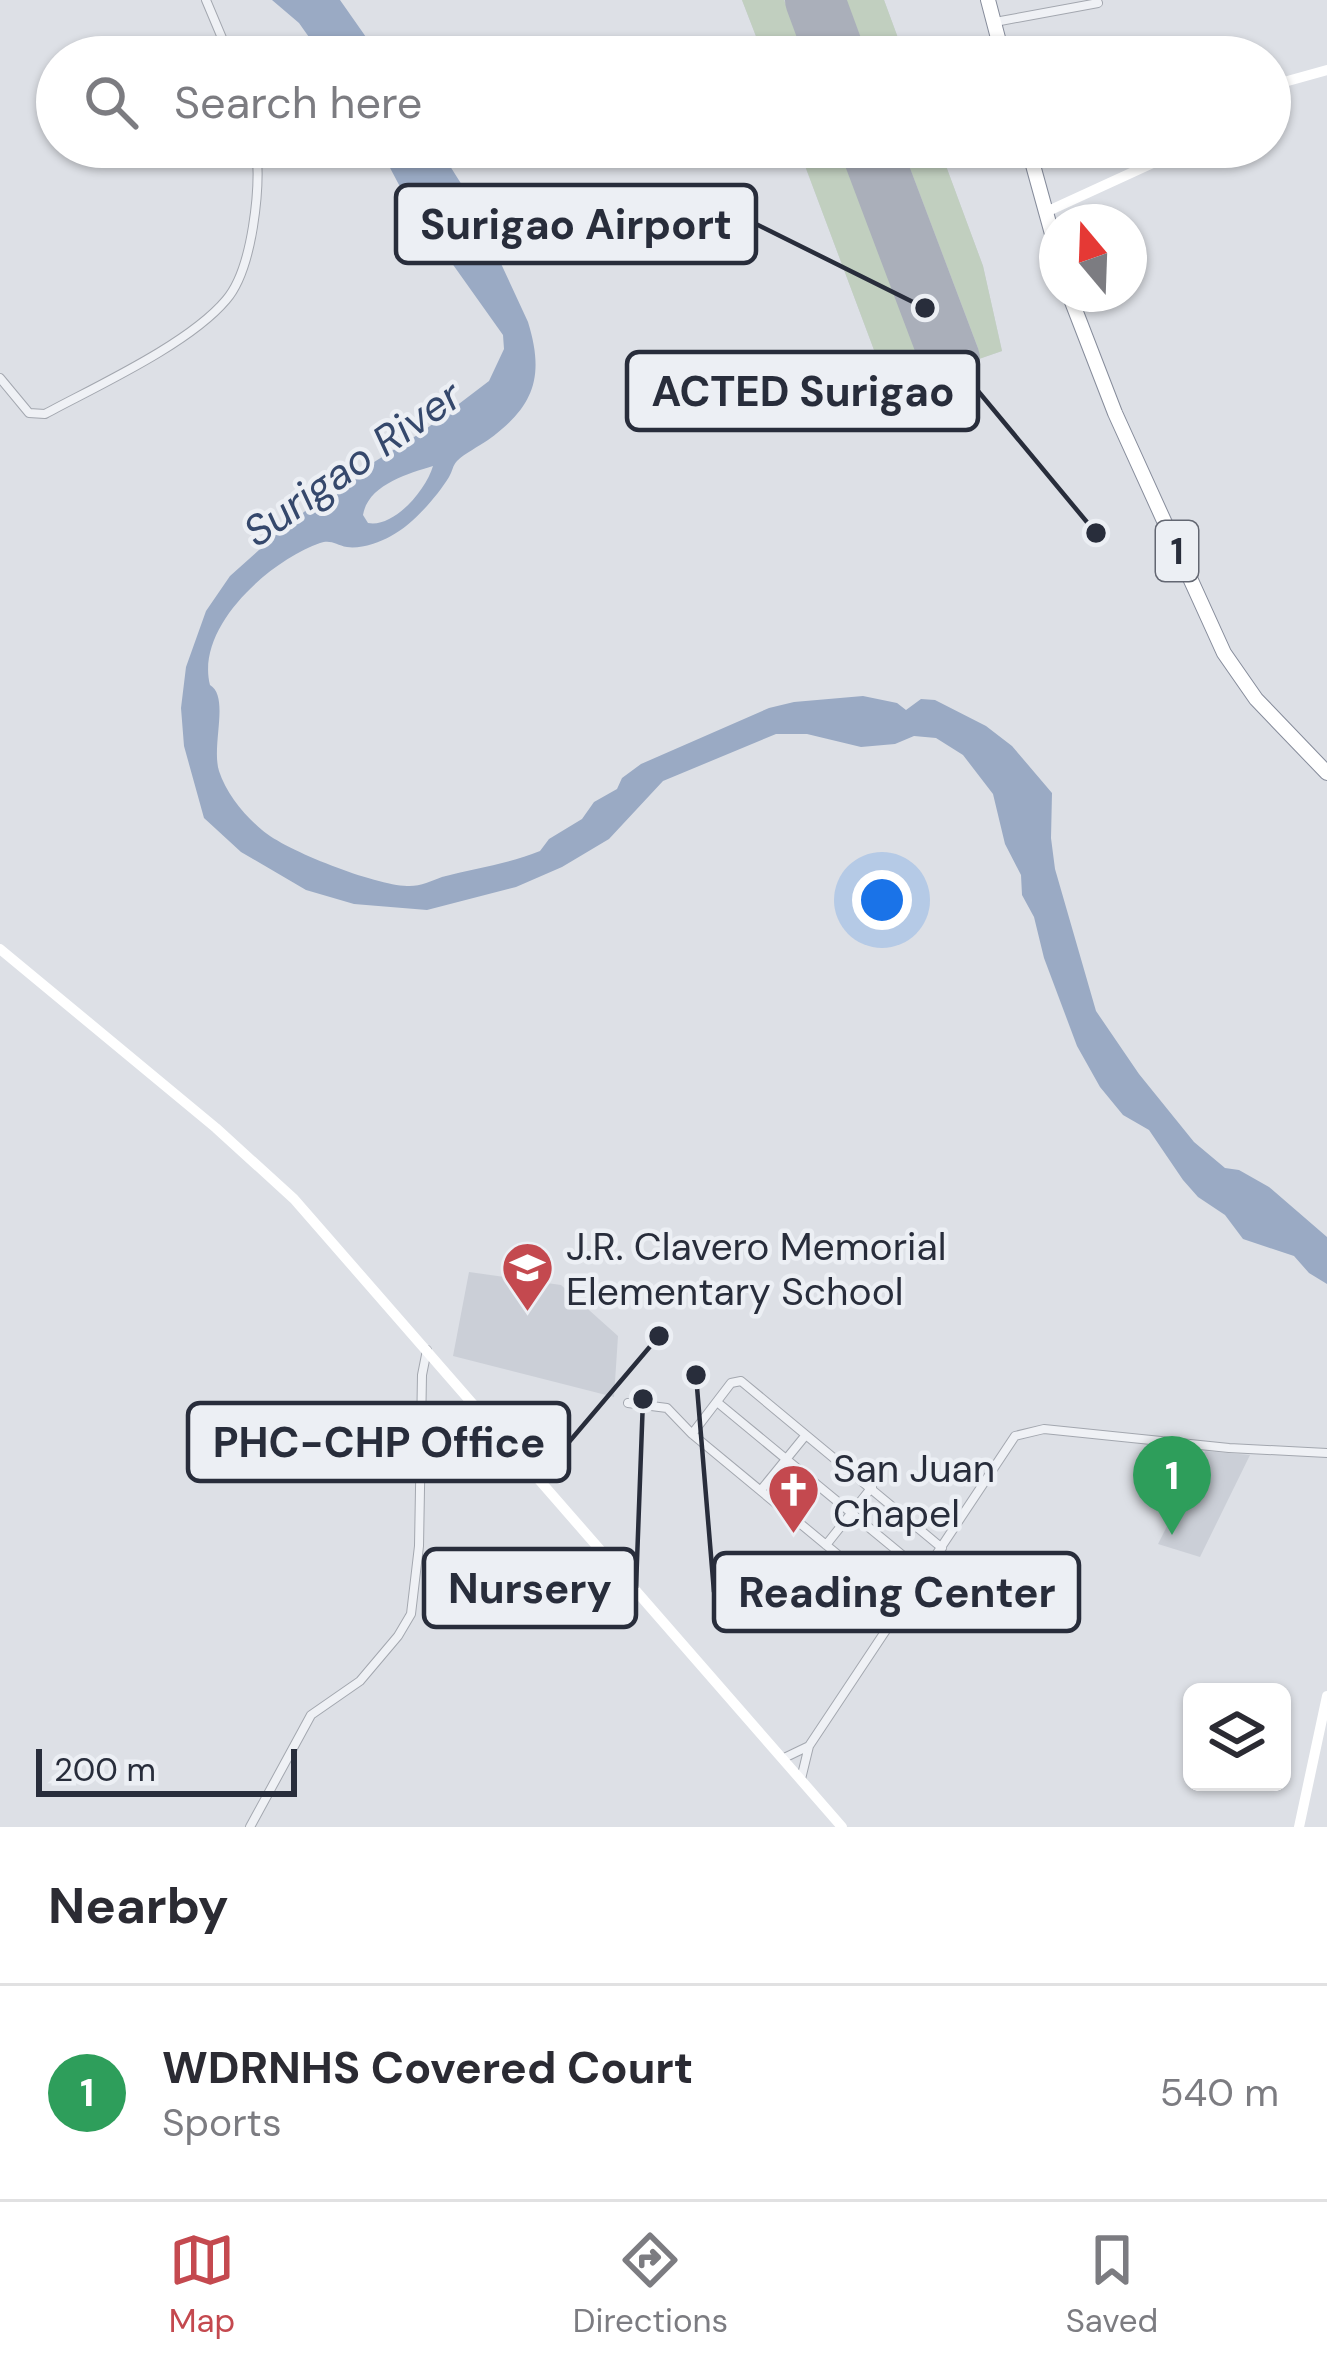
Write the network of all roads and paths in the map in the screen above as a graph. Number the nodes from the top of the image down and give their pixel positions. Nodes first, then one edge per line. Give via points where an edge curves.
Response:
1 (206, 0) edge
2 (988, 0) edge
3 (1098, 3) edge
4 (994, 22) junction
5 (221, 36) edge
6 (998, 36) edge
7 (1327, 70) edge
8 (1291, 80) edge
9 (256, 168) edge
10 (1034, 168) edge
11 (1141, 168) edge
12 (1044, 204) edge
13 (1063, 204) edge
14 (1077, 312) edge
15 (0, 378) edge
16 (1327, 773) edge
17 (0, 949) edge
18 (427, 1350) junction
19 (717, 1402) junction
20 (628, 1403) dead end
21 (692, 1434) junction
22 (805, 1436) junction
23 (1327, 1453) edge
24 (785, 1460) junction
25 (872, 1487) junction
26 (761, 1490) junction
27 (850, 1515) junction
28 (826, 1545) junction
29 (942, 1548) junction
30 (924, 1573) junction
31 (902, 1607) junction
32 (1327, 1696) edge
33 (809, 1746) junction
34 (784, 1758) junction
35 (801, 1778) junction
36 (250, 1827) edge
37 (842, 1827) edge
38 (1299, 1827) edge

1 - 5 street
2 - 4 highway
3 - 4 street
4 - 6 highway
7 - 8 street
9 - 15 street via 257,198 224,304 46,414 29,412
10 - 12 highway
11 - 13 street
14 - 16 highway, 1 via 1224,653
17 - 18 street via 253,1160
18 - 34 street
18 - 36 street via 411,1614 360,1681 311,1714
19 - 21 street
19 - 22 street via 741,1381
19 - 24 street
20 - 21 street via 668,1408
21 - 26 street
22 - 24 street
22 - 25 street
23 - 29 street via 1027,1430 1007,1444
24 - 26 street
24 - 27 street
25 - 27 street
25 - 29 street
26 - 28 street
27 - 28 street
27 - 30 street
28 - 31 street
29 - 30 street
30 - 31 street
31 - 33 street
32 - 38 street
33 - 34 street
33 - 35 street
34 - 35 street
35 - 37 street

